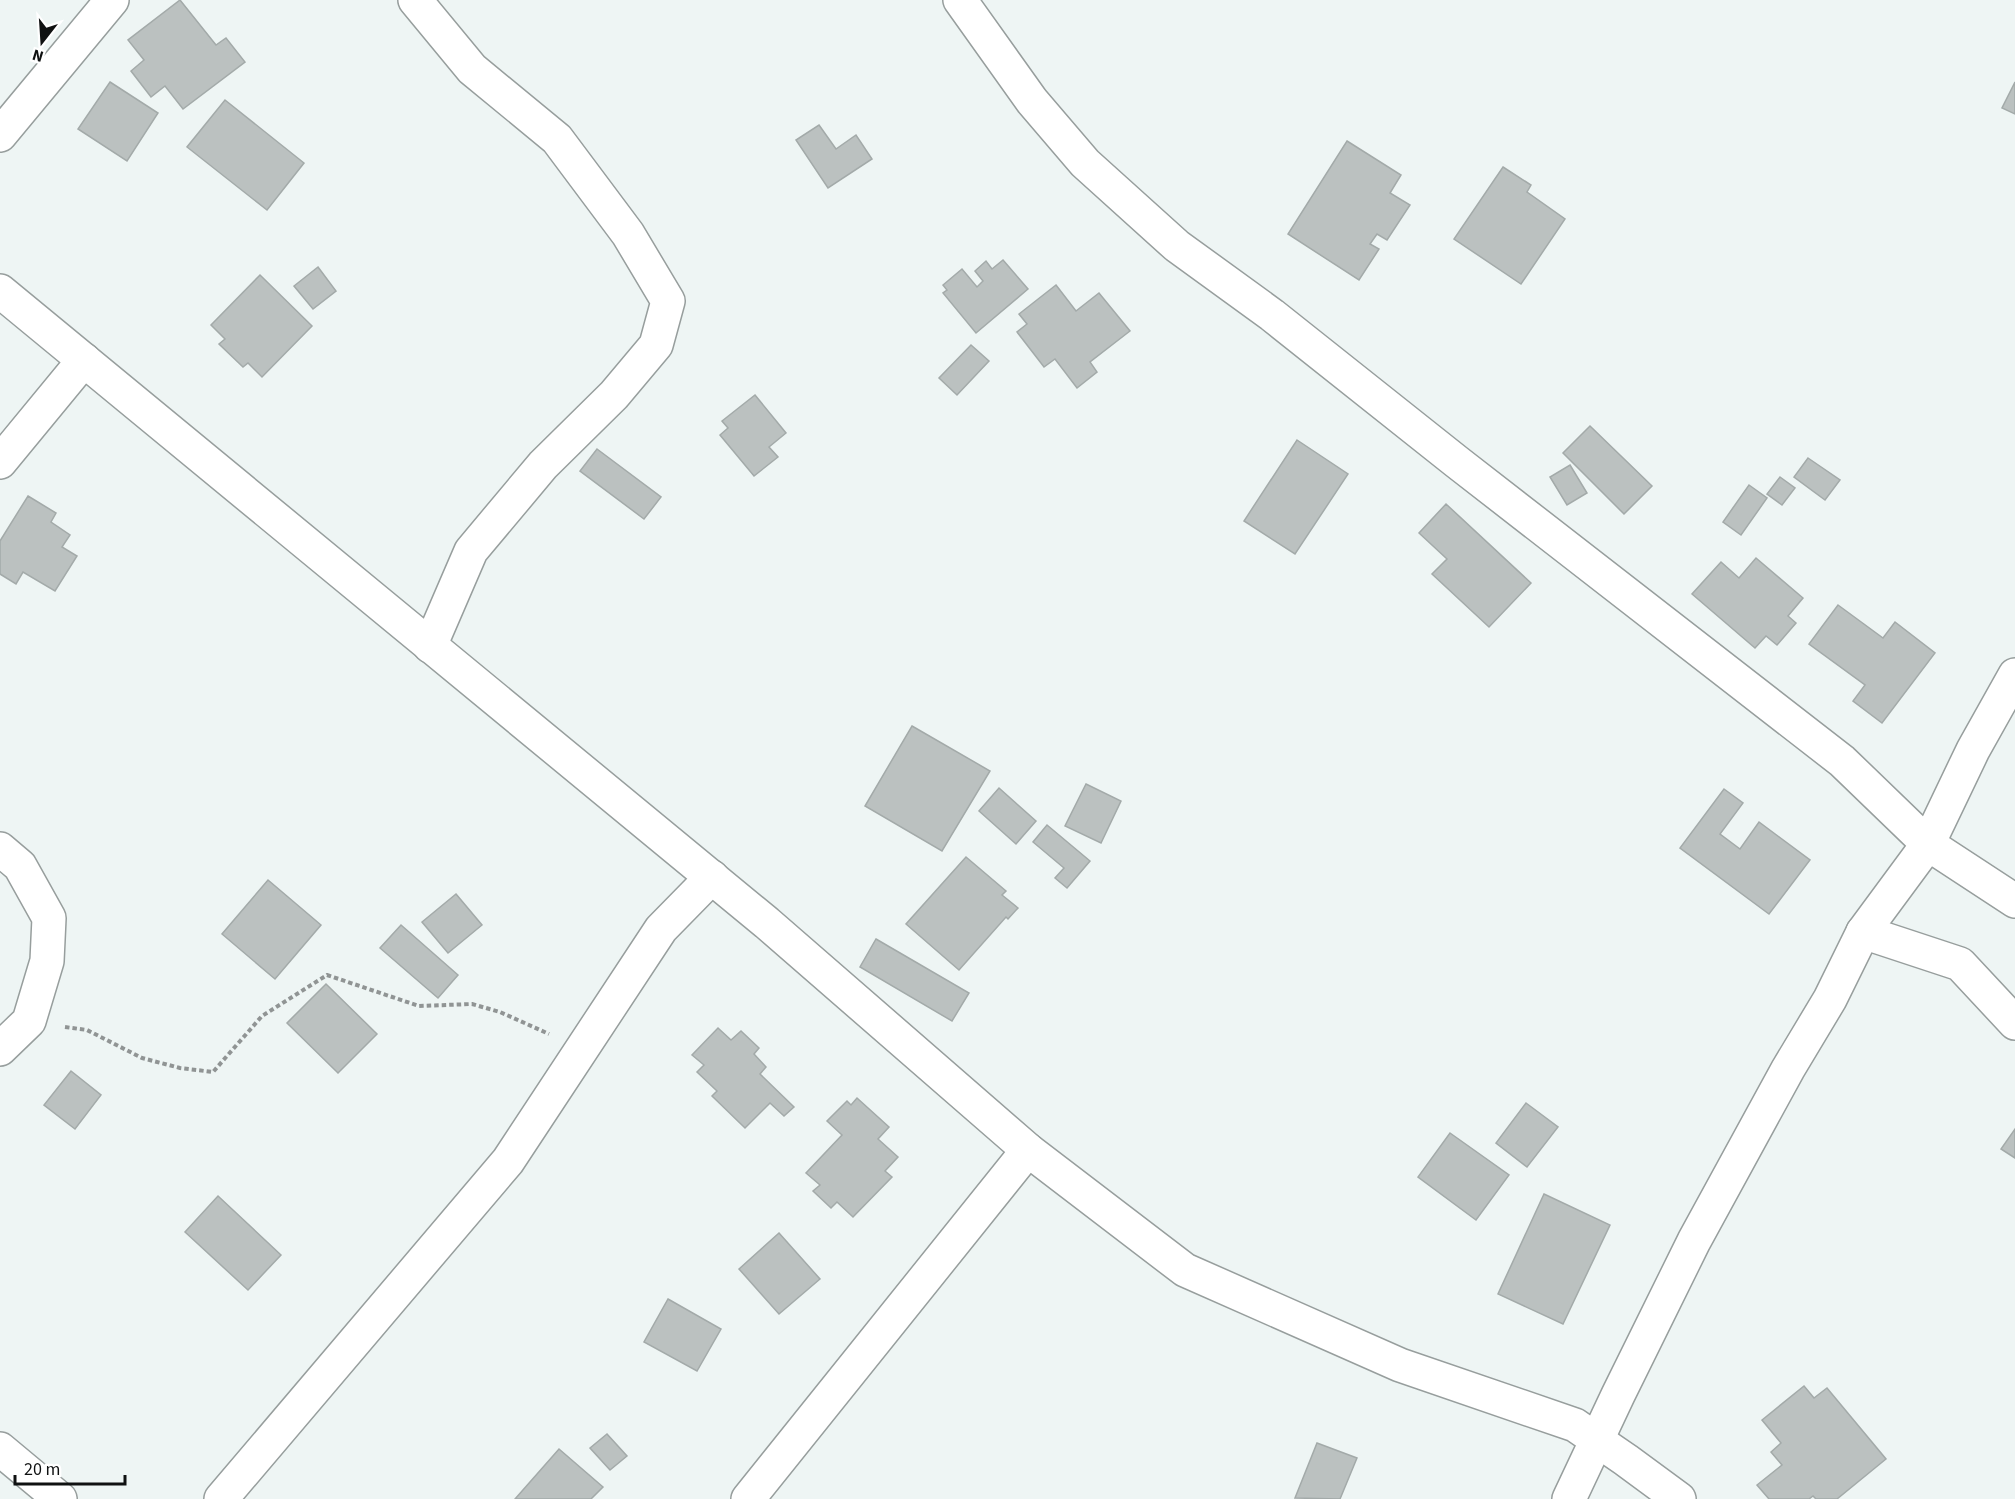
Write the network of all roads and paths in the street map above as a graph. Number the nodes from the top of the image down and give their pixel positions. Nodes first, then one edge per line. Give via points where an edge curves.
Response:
1 (112, 0) edge
2 (415, 0) edge
3 (960, 0) edge
4 (0, 135) edge
5 (0, 291) edge
6 (84, 360) junction
7 (0, 462) edge
8 (430, 646) junction
9 (2015, 675) edge
10 (1928, 844) junction
11 (0, 849) edge
12 (712, 877) junction
13 (2015, 901) edge
14 (1863, 932) junction
15 (30, 1021) junction
16 (2015, 1023) edge
17 (0, 1049) edge
18 (582, 1050) junction
19 (1029, 1150) junction
20 (1596, 1440) junction
21 (0, 1449) edge
22 (60, 1499) edge
23 (221, 1499) edge
24 (748, 1499) edge
25 (1569, 1499) edge
26 (1679, 1499) edge

1 - 4 street
2 - 8 street via 472,69 557,139 628,234 668,301 656,345 614,395 543,465 471,551
3 - 10 street via 1032,101 1085,163 1177,246 1272,315 1842,761
5 - 6 street
6 - 7 street
6 - 8 street
8 - 12 street
9 - 10 street via 1973,750
10 - 13 street
10 - 14 street
11 - 15 street via 20,866 49,918 47,961
12 - 18 street via 661,929
12 - 19 street
14 - 16 street via 1960,964
14 - 20 street via 1830,999 1694,1241
15 - 17 street
15 - 18 path via 87,1030 142,1059 213,1072 262,1016 327,975 419,1006 472,1004 500,1012
18 - 23 street via 508,1161
19 - 20 street via 1185,1270 1400,1365 1575,1425
19 - 24 street
20 - 25 street
20 - 26 street
21 - 22 street

